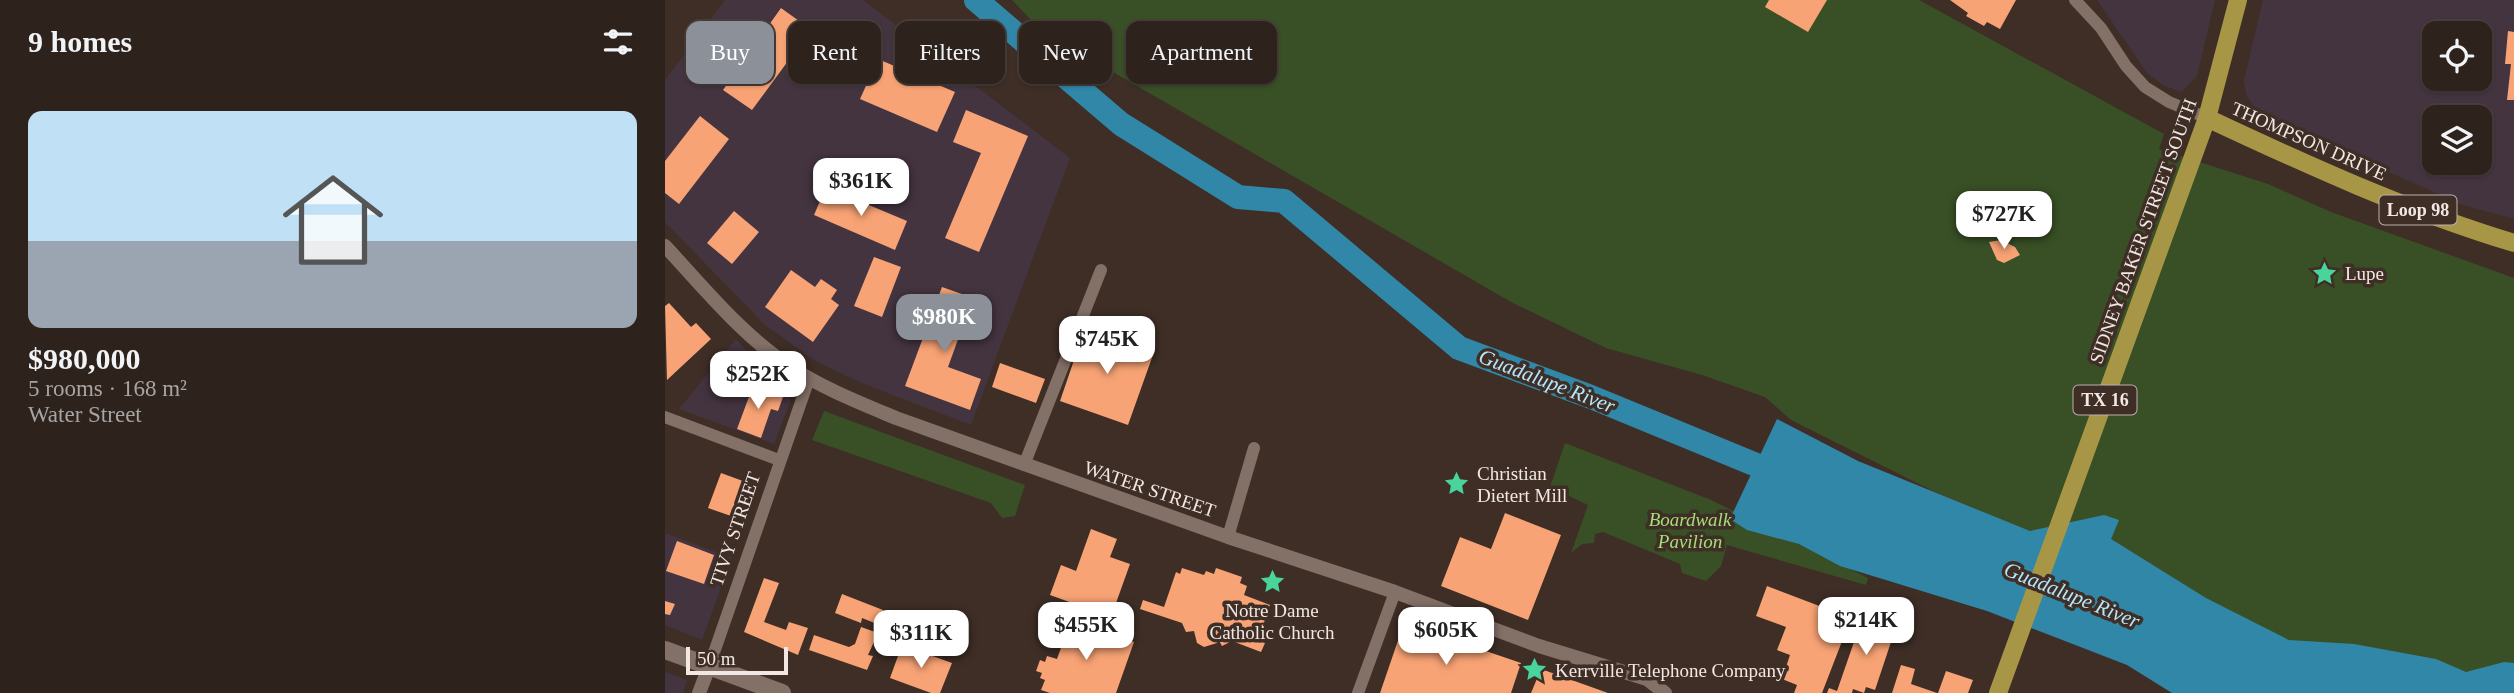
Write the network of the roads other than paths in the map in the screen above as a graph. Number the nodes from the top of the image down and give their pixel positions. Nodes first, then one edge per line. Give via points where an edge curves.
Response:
1 (2075, 0) edge
2 (2238, 0) edge
3 (2207, 118) junction
4 (2514, 243) edge
5 (665, 246) edge
6 (1101, 270) dead end
7 (810, 379) junction
8 (665, 417) edge
9 (1254, 447) dead end
10 (779, 460) junction
11 (1024, 465) junction
12 (1228, 537) junction
13 (1395, 592) junction
14 (665, 650) edge
15 (709, 667) junction
16 (699, 693) edge
17 (782, 693) edge
18 (1357, 693) edge
19 (1665, 693) edge
20 (1998, 693) edge

1 - 3 street via 2145,87
2 - 3 main road, SIDNEY BAKER STREET SOUTH / TX 16
3 - 4 main road, THOMPSON DRIVE / Loop 98 via 2324,173
3 - 20 main road, SIDNEY BAKER STREET SOUTH / TX 16
5 - 7 street, WATER STREET via 755,339
6 - 11 street
7 - 10 street, TIVY STREET
7 - 11 street, WATER STREET via 896,418
8 - 10 street
9 - 12 street
10 - 15 street, TIVY STREET
11 - 12 street, WATER STREET
12 - 13 street, WATER STREET
13 - 18 street
13 - 19 street, WATER STREET via 1539,646 1647,679
14 - 15 main road
15 - 16 street, TIVY STREET
15 - 17 main road

